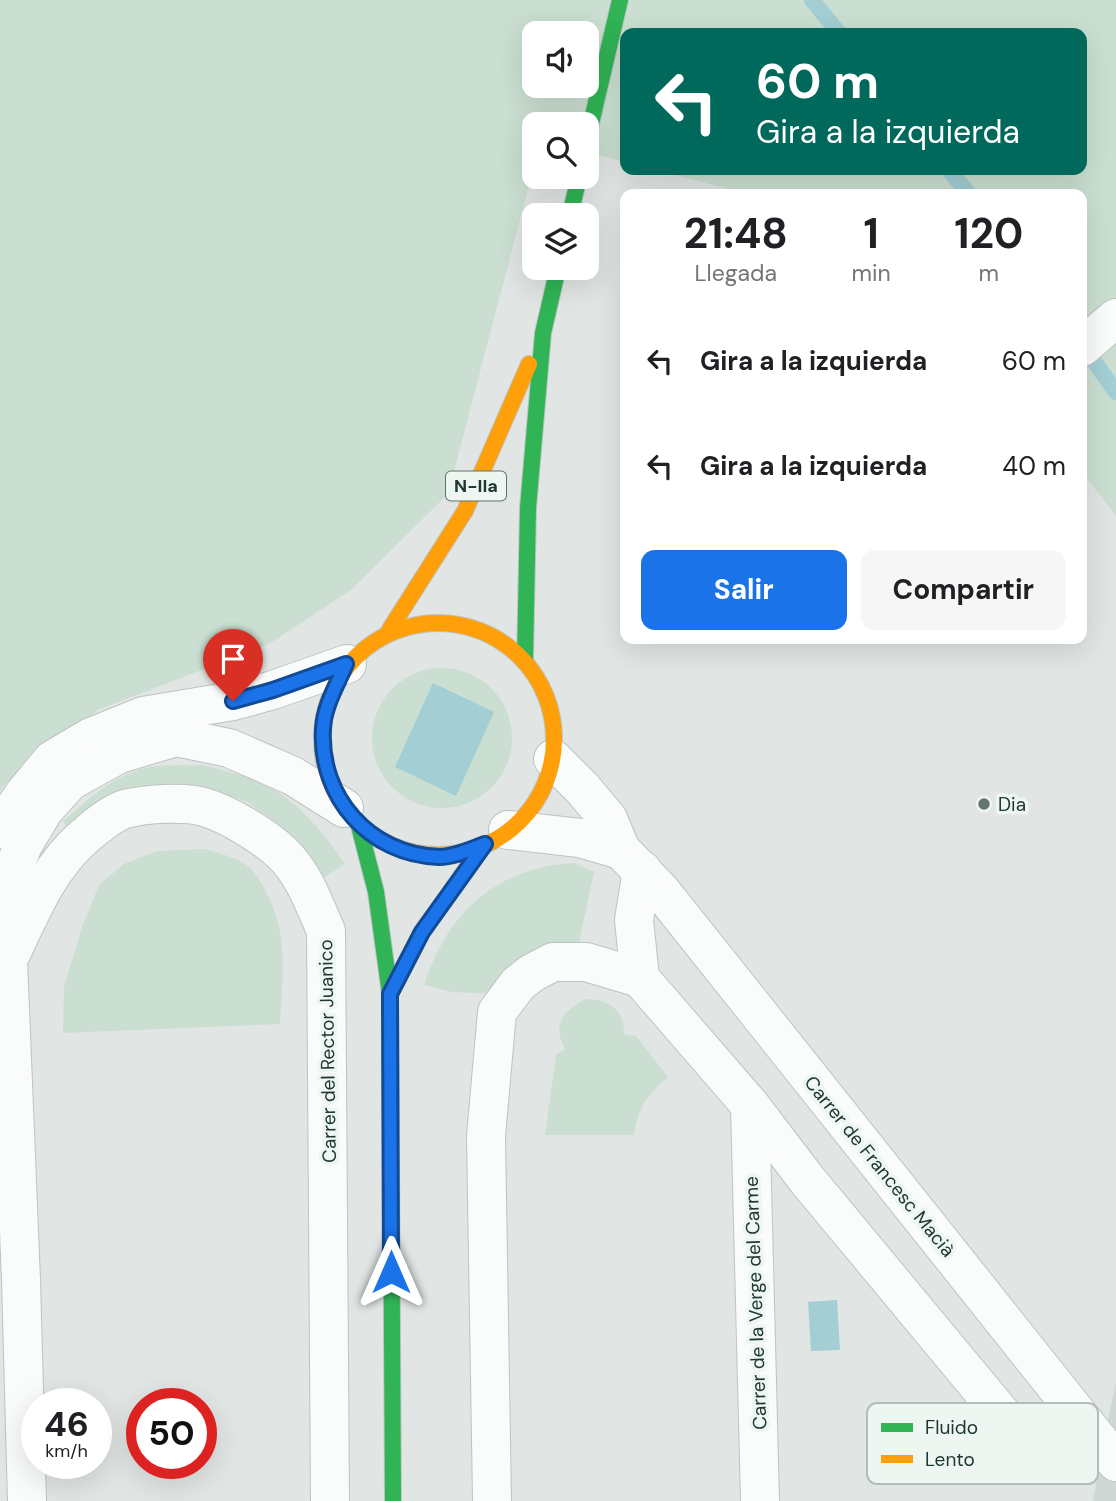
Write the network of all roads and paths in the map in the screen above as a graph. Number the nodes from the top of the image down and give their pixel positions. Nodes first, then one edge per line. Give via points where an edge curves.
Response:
1 (620, 0) edge
2 (594, 112) edge
3 (555, 280) edge
4 (543, 333) junction
5 (390, 629) junction
6 (525, 660) junction
7 (346, 664) junction
8 (553, 759) junction
9 (351, 817) junction
10 (0, 830) edge
11 (497, 837) junction
12 (631, 860) junction
13 (10, 934) edge
14 (640, 978) junction
15 (390, 994) junction
16 (750, 1105) junction
17 (992, 1403) edge
18 (1069, 1403) edge
19 (1098, 1439) edge
20 (1116, 1462) edge
21 (27, 1501) edge
22 (330, 1501) edge
23 (393, 1501) edge
24 (492, 1501) edge
25 (760, 1501) edge

1 - 2 main road
3 - 4 main road, N-IIa
4 - 5 main road, N-IIa via 466,511
4 - 6 main road, N-IIa via 528,508
5 - 6 main road, N-IIa via 439,623 474,628
5 - 7 main road, N-IIa
6 - 8 main road, N-IIa via 542,691 551,723
7 - 9 main road, N-IIa via 327,707 323,749 330,782
7 - 10 street via 233,701 143,716 91,737 52,760
8 - 11 main road, N-IIa via 538,800
8 - 12 street, Carrer de Francesc Macià via 608,819
9 - 11 main road, N-IIa via 378,841 417,854 441,857
9 - 13 street via 293,776 229,748 176,737 118,754 69,781 23,845 8,884
9 - 15 main road via 376,892
11 - 12 street via 580,838
11 - 15 main road, N-IIa via 422,932
12 - 14 street
12 - 18 street, Carrer de Francesc Macià via 670,902
13 - 21 street
13 - 22 street, Carrer del Rector Juanico via 84,836 122,810 203,806 241,824 282,853 305,883 326,931
14 - 16 street
14 - 24 street via 586,962 553,962 518,984 497,1012 486,1136
15 - 23 main road, N-IIa
16 - 17 street
16 - 25 street, Carrer de la Verge del Carme
19 - 20 street, Carrer de Francesc Macià

